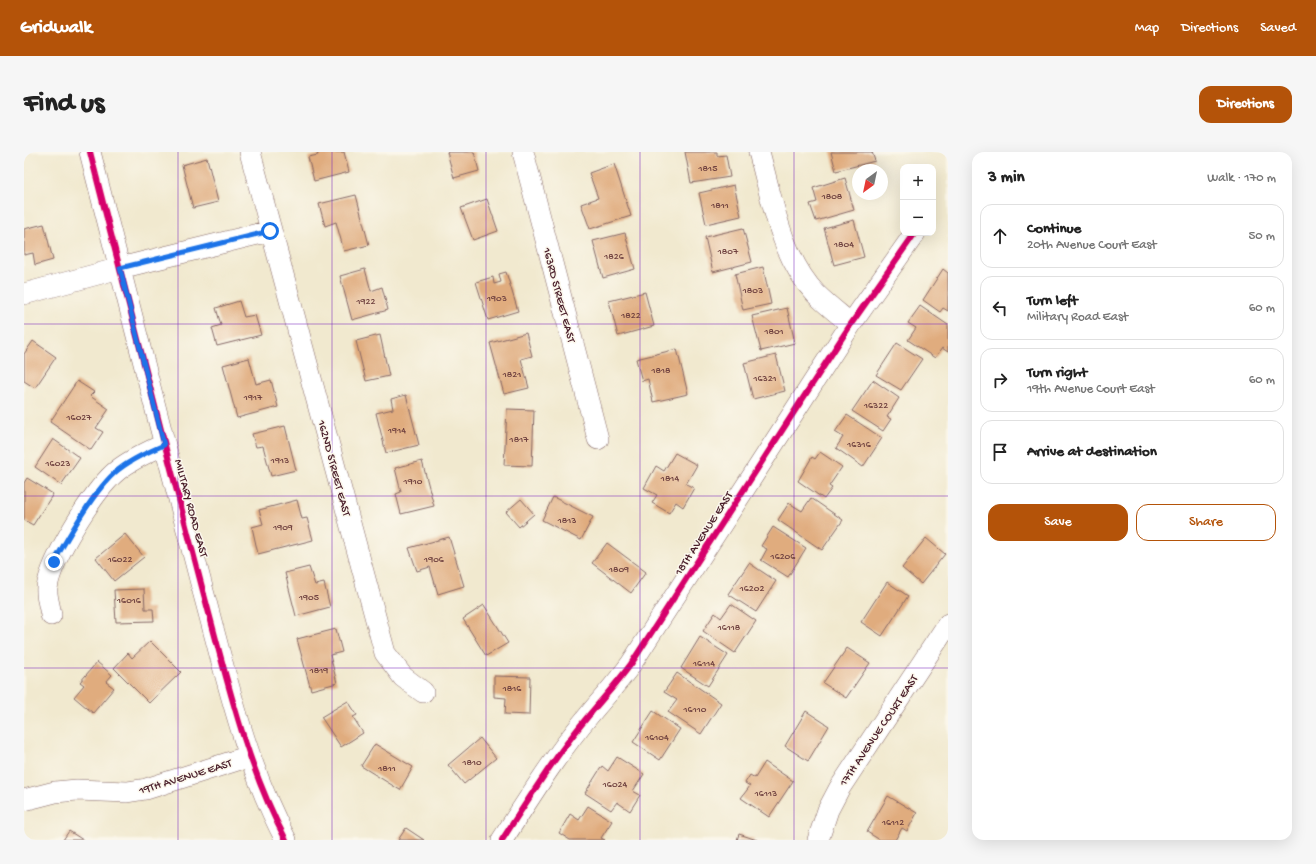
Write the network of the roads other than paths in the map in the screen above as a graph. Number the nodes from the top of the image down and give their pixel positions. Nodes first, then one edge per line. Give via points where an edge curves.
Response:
1 (90, 152) edge
2 (250, 152) edge
3 (523, 152) edge
4 (759, 152) edge
5 (270, 231) junction
6 (913, 236) edge
7 (120, 268) junction
8 (24, 294) edge
9 (851, 324) junction
10 (598, 439) dead end
11 (164, 445) junction
12 (51, 615) dead end
13 (948, 624) edge
14 (422, 692) dead end
15 (250, 756) junction
16 (24, 800) edge
17 (286, 840) edge
18 (502, 840) edge
19 (818, 840) edge

1 - 7 street, MILITARY ROAD EAST
2 - 5 street, 162ND STREET EAST
3 - 10 street, 163RD STREET EAST
4 - 9 street via 776,216 799,269 815,293
5 - 7 street
5 - 14 street, 162ND STREET EAST via 385,653 403,677
6 - 9 street, 18TH AVENUE EAST
7 - 8 street
7 - 11 street, MILITARY ROAD EAST
9 - 18 street, 18TH AVENUE EAST via 631,664 548,769
11 - 12 street via 134,458 117,471 104,485 72,532 54,562 47,589
11 - 15 street, MILITARY ROAD EAST
13 - 19 street, 17TH AVENUE COURT EAST via 838,789
15 - 16 street, 19TH AVENUE EAST via 146,789 127,792 54,792
15 - 17 street, MILITARY ROAD EAST via 258,781

